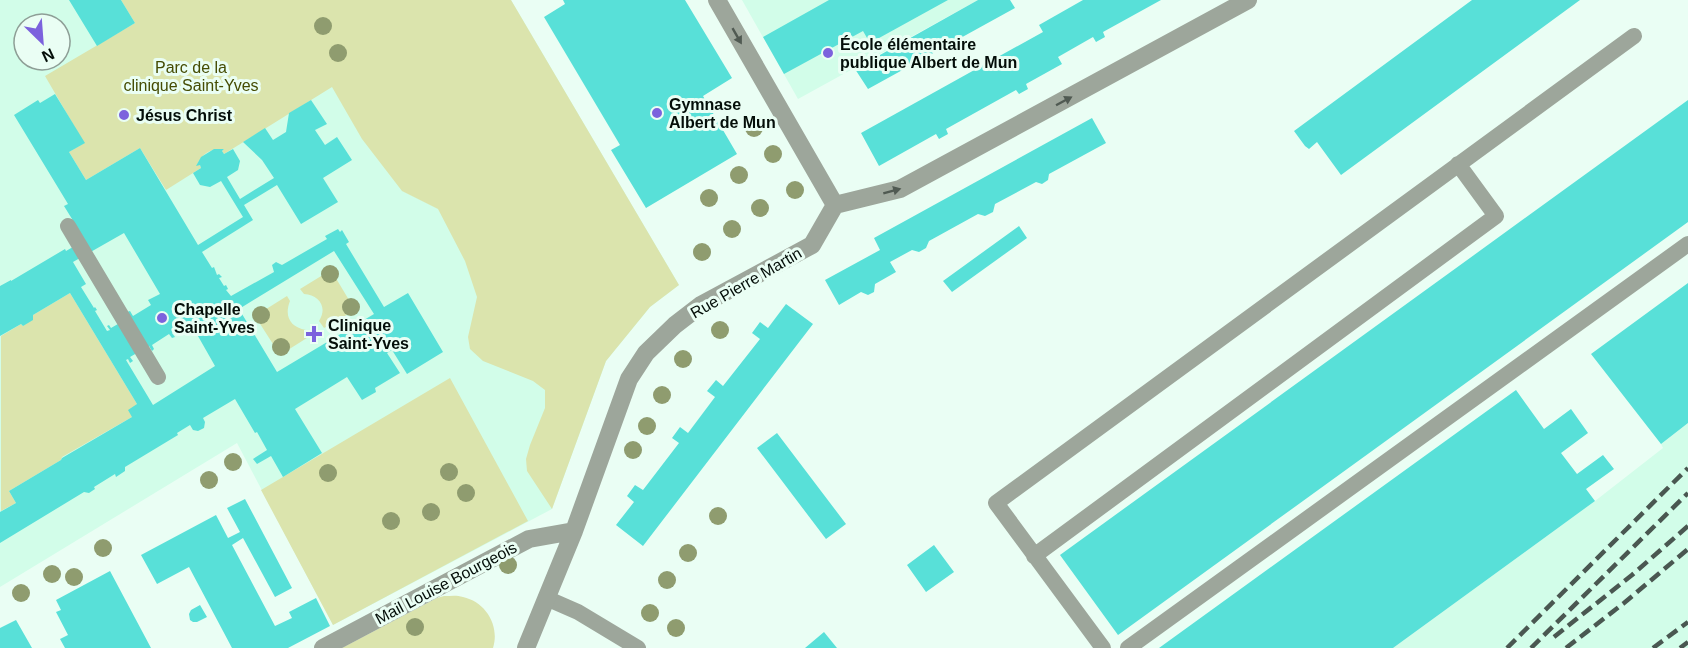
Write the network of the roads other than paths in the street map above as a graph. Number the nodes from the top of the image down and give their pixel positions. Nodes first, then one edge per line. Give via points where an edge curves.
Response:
1 (717, 0) edge
2 (1248, 0) edge
3 (1634, 36) dead end
4 (1458, 164) junction
5 (835, 205) junction
6 (68, 226) dead end
7 (1688, 244) edge
8 (158, 376) dead end
9 (574, 531) junction
10 (1034, 556) junction
11 (546, 598) junction
12 (323, 648) edge
13 (526, 648) edge
14 (638, 648) edge
15 (1103, 648) edge
16 (1128, 648) edge

1 -> 5 street
5 -> 2 street via 900,189
3 - 4 lane
4 - 10 lane via 1496,216
4 - 10 lane via 996,503
5 - 9 street, Rue Pierre Martin via 812,245 701,305 646,353 629,379
6 - 8 lane
7 - 16 lane
9 - 11 street, Rue Pierre Martin
9 - 12 street, Mail Louise Bourgeois via 529,539
10 - 15 lane
11 - 13 street, Rue Pierre Martin
11 - 14 lane

